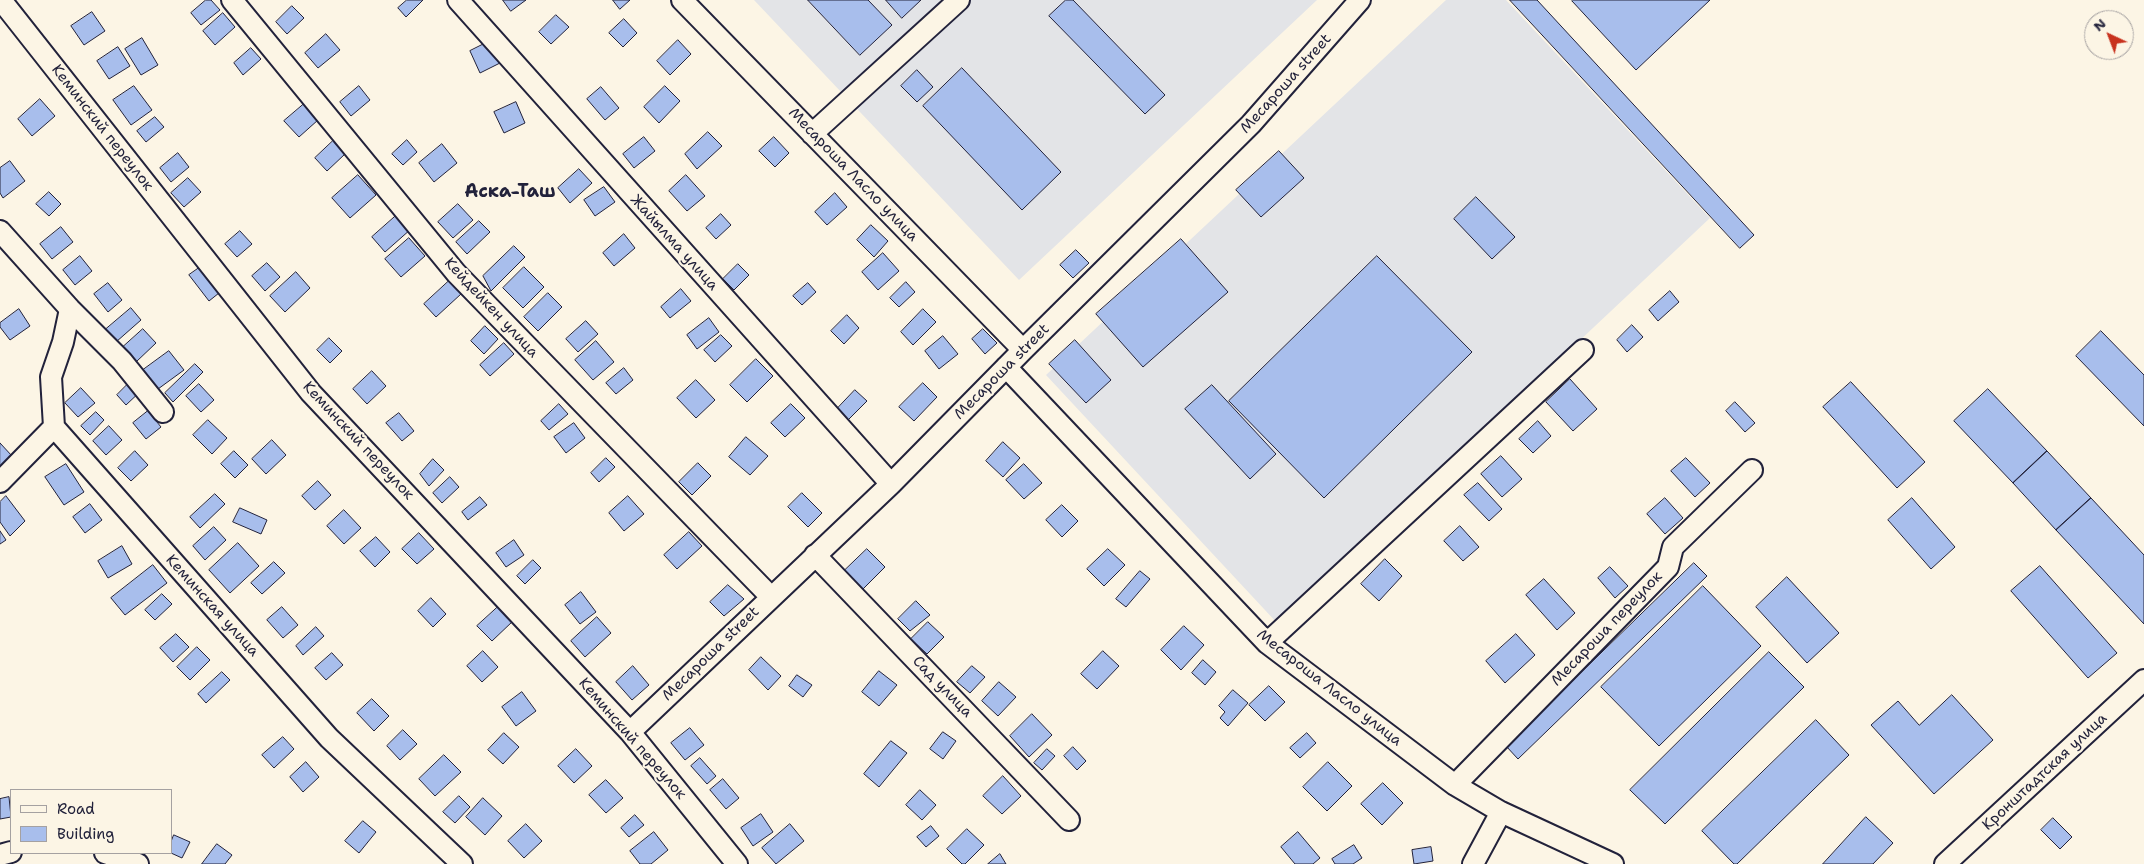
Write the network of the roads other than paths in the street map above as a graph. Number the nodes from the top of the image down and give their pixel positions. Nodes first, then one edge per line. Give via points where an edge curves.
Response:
1 (1, 0) edge
2 (232, 0) edge
3 (458, 0) edge
4 (682, 0) edge
5 (959, 0) edge
6 (1360, 0) edge
7 (812, 134) junction
8 (0, 232) edge
9 (70, 309) junction
10 (1023, 350) junction
11 (1582, 350) dead end
12 (1006, 367) junction
13 (163, 412) dead end
14 (54, 427) junction
15 (1752, 470) dead end
16 (0, 482) edge
17 (891, 484) junction
18 (815, 555) junction
19 (771, 597) junction
20 (1267, 643) junction
21 (2144, 680) edge
22 (630, 732) junction
23 (1455, 785) junction
24 (1501, 812) junction
25 (1069, 820) dead end
26 (108, 854) edge
27 (138, 864) edge
28 (462, 864) edge
29 (737, 864) edge
30 (1474, 864) edge
31 (1613, 864) edge
32 (1945, 864) edge

1 - 22 street, Кеминский переулок via 311,393
2 - 19 street, Кейдейкен улица via 456,273
3 - 17 street, Жайылма улица
4 - 7 street, Месароша Ласло улица
5 - 7 street
6 - 10 street, Месароша street via 1251,124
7 - 10 street, Месароша Ласло улица
8 - 9 street
9 - 13 street via 122,361
9 - 14 street via 51,377
10 - 12 street, Месароша street
11 - 20 street
12 - 17 street, Месароша street
12 - 20 street, Месароша Ласло улица
14 - 16 street
14 - 28 street, Кеминская улица via 329,738
15 - 23 street, Месароша переулок via 1673,548 1668,567
17 - 18 street, Месароша street
18 - 19 street, Месароша street
18 - 25 street, Сад улица
19 - 22 street, Месароша street
20 - 23 street, Месароша Ласло улица
21 - 32 street, Кронштадтская улица
22 - 29 street, Кеминский переулок
23 - 24 street, Месароша Ласло улица
24 - 30 street
24 - 31 street, Месароша Ласло улица
26 - 27 street

